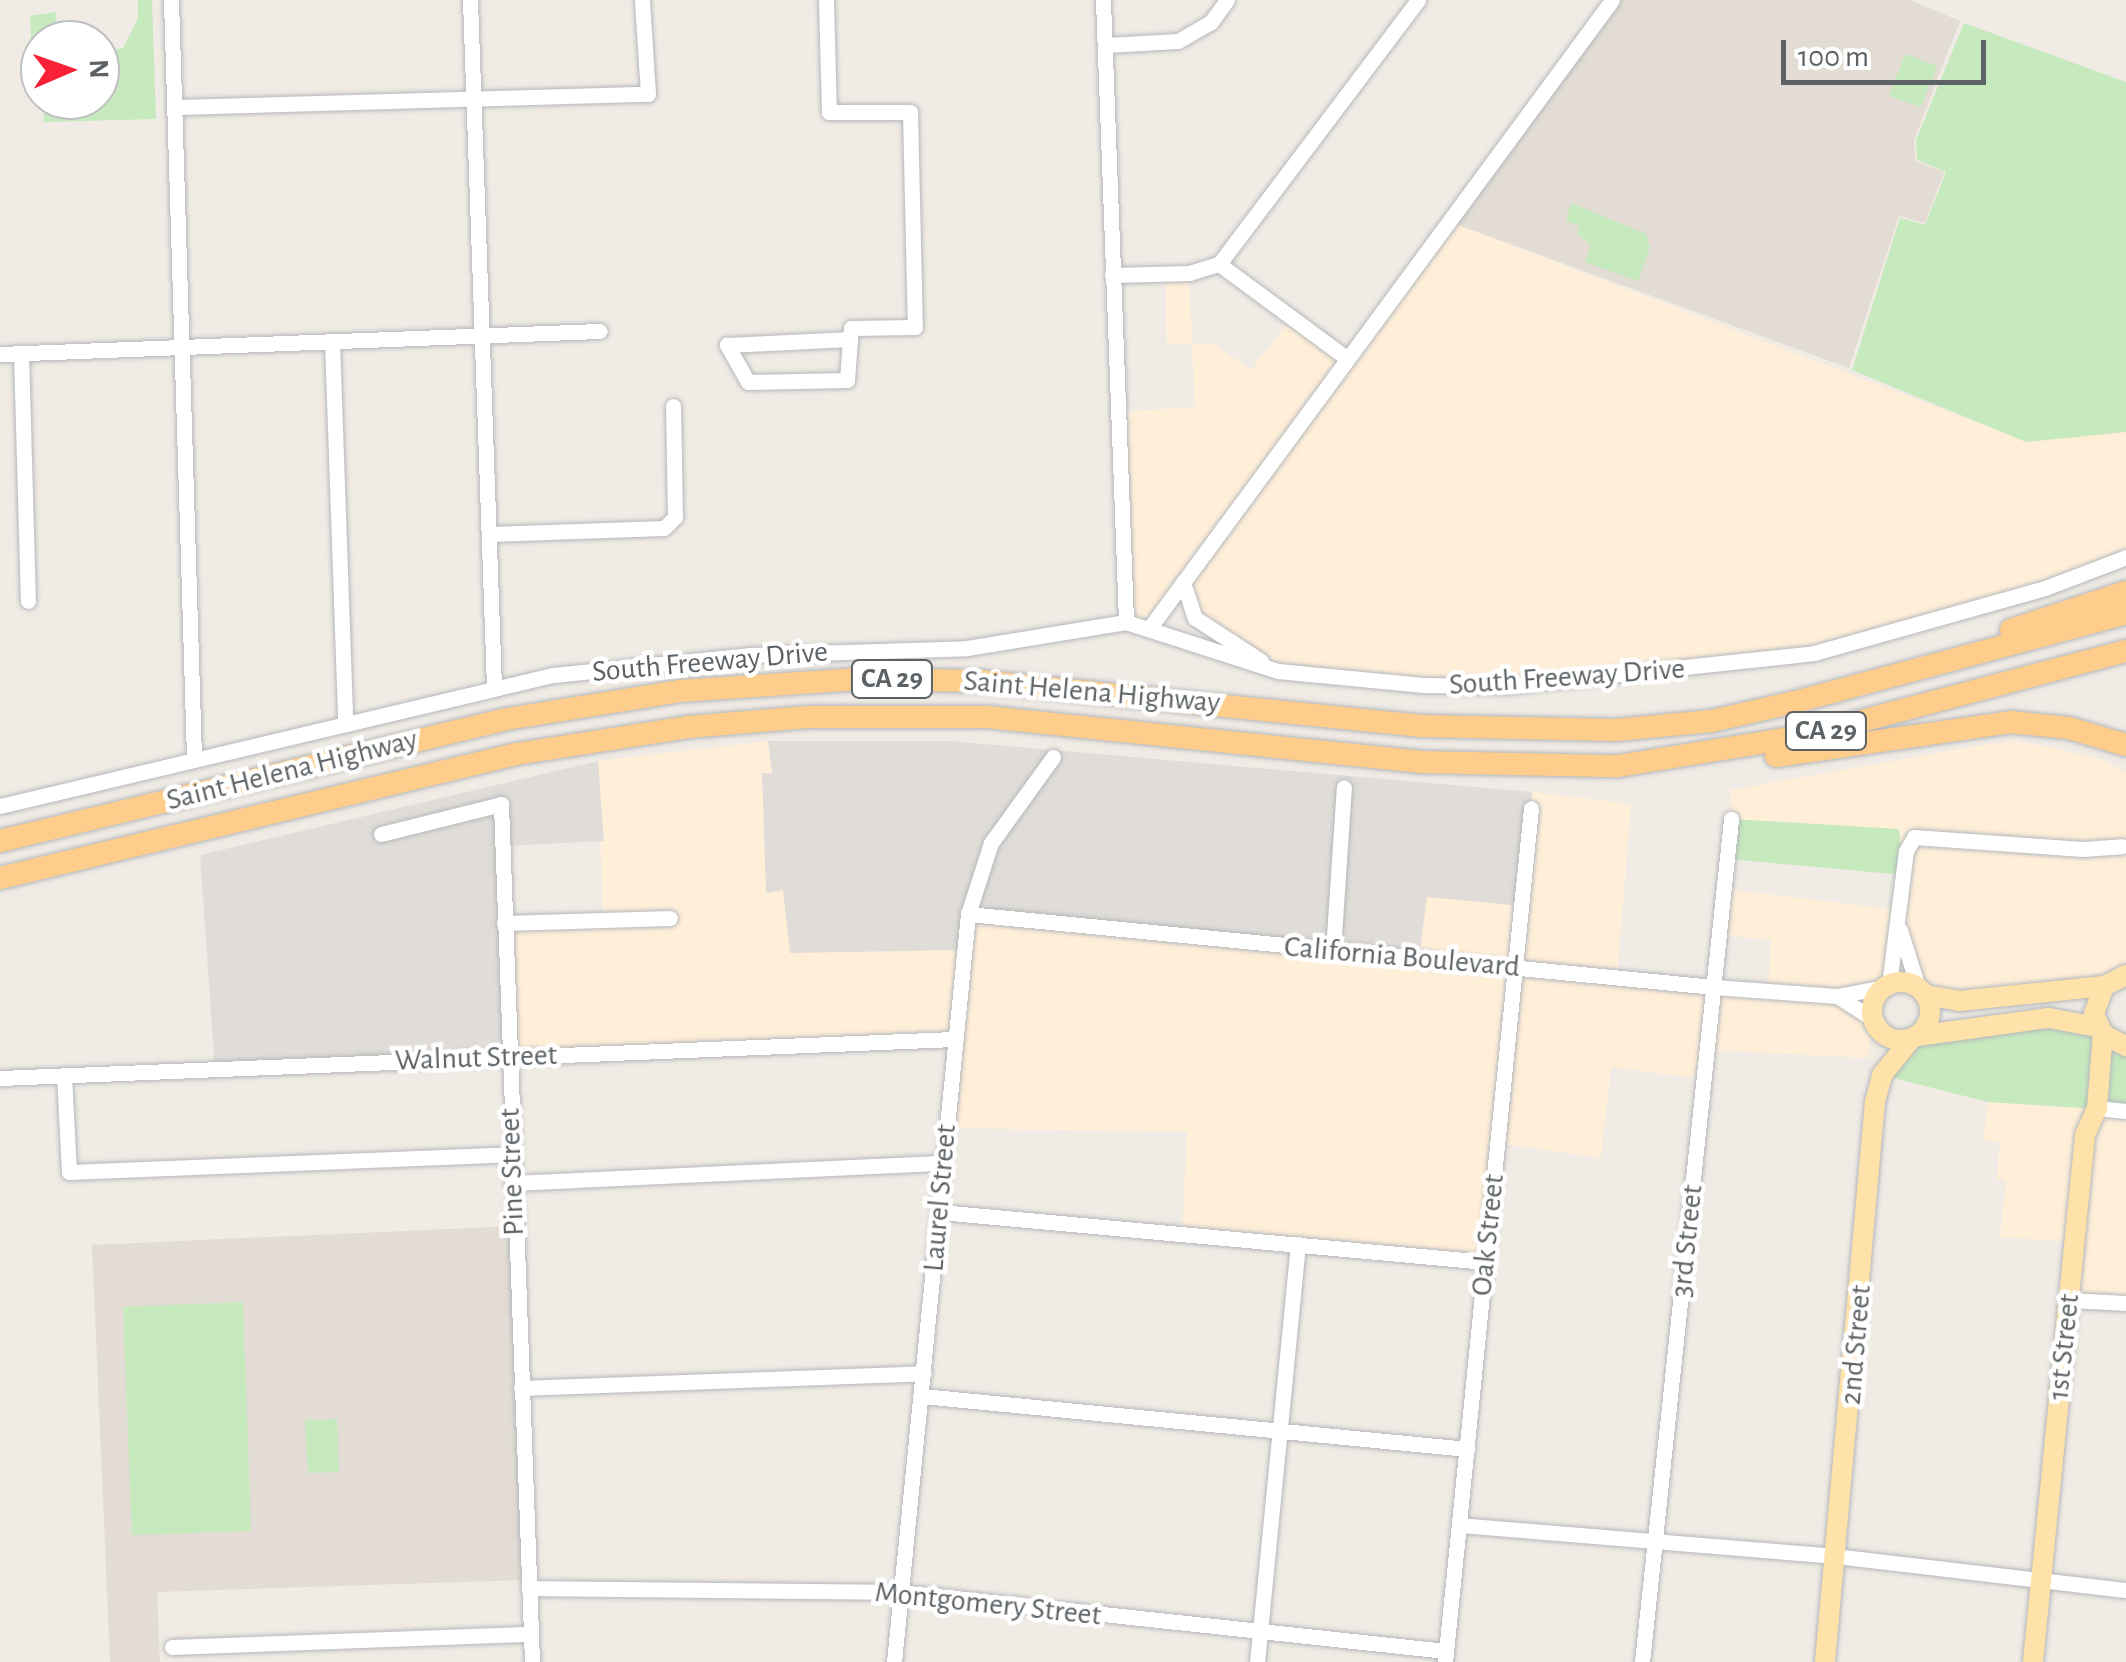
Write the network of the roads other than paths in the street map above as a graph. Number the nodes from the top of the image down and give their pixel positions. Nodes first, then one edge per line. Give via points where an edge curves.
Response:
1 (171, 0) edge
2 (470, 0) edge
3 (642, 0) edge
4 (826, 0) edge
5 (1103, 0) edge
6 (1227, 0) edge
7 (1418, 0) edge
8 (1612, 0) edge
9 (1105, 44) junction
10 (474, 101) junction
11 (176, 106) junction
12 (1219, 264) junction
13 (1112, 275) junction
14 (600, 332) dead end
15 (482, 336) junction
16 (850, 340) junction
17 (332, 342) junction
18 (180, 347) junction
19 (21, 353) junction
20 (0, 354) edge
21 (1345, 357) junction
22 (673, 406) dead end
23 (489, 534) junction
24 (2126, 557) edge
25 (1184, 582) junction
26 (2126, 592) edge
27 (28, 600) dead end
28 (2126, 614) edge
29 (1126, 622) junction
30 (1151, 626) junction
31 (2126, 651) edge
32 (1278, 671) junction
33 (494, 686) junction
34 (1796, 702) junction
35 (345, 722) junction
36 (2126, 746) edge
37 (1052, 757) dead end
38 (194, 759) junction
39 (1519, 768) junction
40 (1344, 787) dead end
41 (0, 806) edge
42 (1531, 808) dead end
43 (1731, 819) dead end
44 (382, 834) dead end
45 (0, 841) edge
46 (2122, 846) dead end
47 (0, 878) edge
48 (968, 914) junction
49 (670, 918) dead end
50 (504, 923) junction
51 (1900, 926) junction
52 (1334, 951) junction
53 (1515, 968) junction
54 (2118, 974) edge
55 (1714, 986) junction
56 (1887, 986) junction
57 (1922, 991) junction
58 (1837, 996) junction
59 (1873, 1020) junction
60 (2100, 1031) junction
61 (1914, 1037) junction
62 (953, 1040) junction
63 (2126, 1046) edge
64 (507, 1057) junction
65 (64, 1076) junction
66 (0, 1078) edge
67 (2097, 1108) junction
68 (2126, 1111) edge
69 (512, 1154) junction
70 (944, 1163) junction
71 (512, 1183) junction
72 (940, 1212) junction
73 (1298, 1244) junction
74 (1486, 1262) junction
75 (2069, 1300) junction
76 (2126, 1304) edge
77 (924, 1373) junction
78 (520, 1388) junction
79 (922, 1396) junction
80 (1280, 1429) junction
81 (1467, 1450) junction
82 (1459, 1525) junction
83 (1654, 1542) junction
84 (1835, 1556) junction
85 (2041, 1583) junction
86 (528, 1588) junction
87 (2126, 1590) edge
88 (899, 1592) junction
89 (1260, 1633) junction
90 (530, 1634) junction
91 (172, 1647) dead end
92 (1446, 1657) edge
93 (532, 1662) edge
94 (894, 1662) edge
95 (1257, 1662) edge
96 (1642, 1662) edge
97 (1825, 1662) edge
98 (2033, 1662) edge

1 - 11 street
2 - 10 street
3 - 10 street via 648,94
4 - 16 street via 829,112 910,112 915,327 851,328
5 - 9 street
6 - 9 street via 1211,22 1178,41
7 - 12 street
8 - 21 street
9 - 13 street
10 - 11 street
10 - 15 street
11 - 18 street
12 - 13 street via 1190,273
12 - 21 street
13 - 29 street
14 - 15 street
15 - 17 street
15 - 23 street
16 - 16 street via 847,380 748,382 728,345
17 - 18 street
17 - 35 street
18 - 19 street
18 - 38 street
19 - 20 street
19 - 27 street
21 - 25 street
22 - 23 street via 675,517 664,528
23 - 33 street
24 - 32 street, South Freeway Drive via 1882,636 1762,662 1474,687
25 - 30 street
25 - 32 street via 1195,618
26 - 34 highway
28 - 34 highway, Saint Helena Highway / CA 29
29 - 30 street, South Freeway Drive
29 - 33 street, South Freeway Drive via 967,648 749,656
30 - 32 street, South Freeway Drive
31 - 39 highway, Saint Helena Highway / CA 29 via 1716,754 1618,766
33 - 35 street, South Freeway Drive
34 - 45 highway, Saint Helena Highway / CA 29 via 1712,721 1520,732 979,681 740,686 506,719
35 - 38 street, South Freeway Drive
36 - 39 highway via 2069,728 2011,722 1648,773
37 - 48 street, Laurel Street via 991,843
38 - 41 street, South Freeway Drive
39 - 47 highway, Saint Helena Highway / CA 29 via 988,717 748,721 516,754
40 - 52 street
42 - 53 street, Oak Street
43 - 55 street, 3rd Street
44 - 50 street, Pine Street via 501,804
46 - 51 street via 2084,849 1922,834 1906,851
48 - 52 street, California Boulevard
48 - 62 street, Laurel Street
49 - 50 street
50 - 64 street, Pine Street
51 - 56 street
51 - 57 street
52 - 53 street, California Boulevard
53 - 55 street, California Boulevard
53 - 74 street, Oak Street
54 - 57 main road via 1958,1001
54 - 60 main road, 1st Street via 2094,1004
55 - 58 street, California Boulevard
55 - 83 street, 3rd Street
56 - 57 main road
56 - 58 street, California Boulevard
56 - 59 main road via 1874,1000
57 - 61 main road via 1930,1014
58 - 59 street, California Boulevard
59 - 61 main road via 1885,1035
60 - 61 main road via 2049,1018
60 - 63 main road
60 - 67 main road, 1st Street
61 - 84 main road, 2nd Street via 1882,1075 1874,1102
62 - 64 street, Walnut Street
62 - 70 street, Laurel Street
64 - 65 street, Walnut Street
64 - 69 street, Pine Street
65 - 66 street, Walnut Street
65 - 69 street via 68,1172
67 - 68 street
67 - 75 main road, 1st Street via 2085,1136
69 - 71 street, Pine Street
70 - 71 street
70 - 72 street, Laurel Street
71 - 78 street, Pine Street
72 - 73 street
72 - 77 street, Laurel Street
73 - 74 street
73 - 80 street
74 - 81 street, Oak Street
75 - 76 street
75 - 85 main road, 1st Street
77 - 78 street
77 - 79 street, Laurel Street
78 - 86 street, Pine Street
79 - 80 street
79 - 88 street, Laurel Street
80 - 81 street
80 - 89 street
81 - 82 street, Oak Street
82 - 83 street
82 - 92 street, Oak Street
83 - 84 street
83 - 96 street, 3rd Street
84 - 85 street
84 - 97 main road, 2nd Street
85 - 87 street
85 - 98 main road, 1st Street
86 - 88 street, Montgomery Street
86 - 90 street, Pine Street
88 - 89 street, Montgomery Street
88 - 94 street, Laurel Street
89 - 92 street, Montgomery Street
89 - 95 street
90 - 91 street
90 - 93 street, Pine Street

